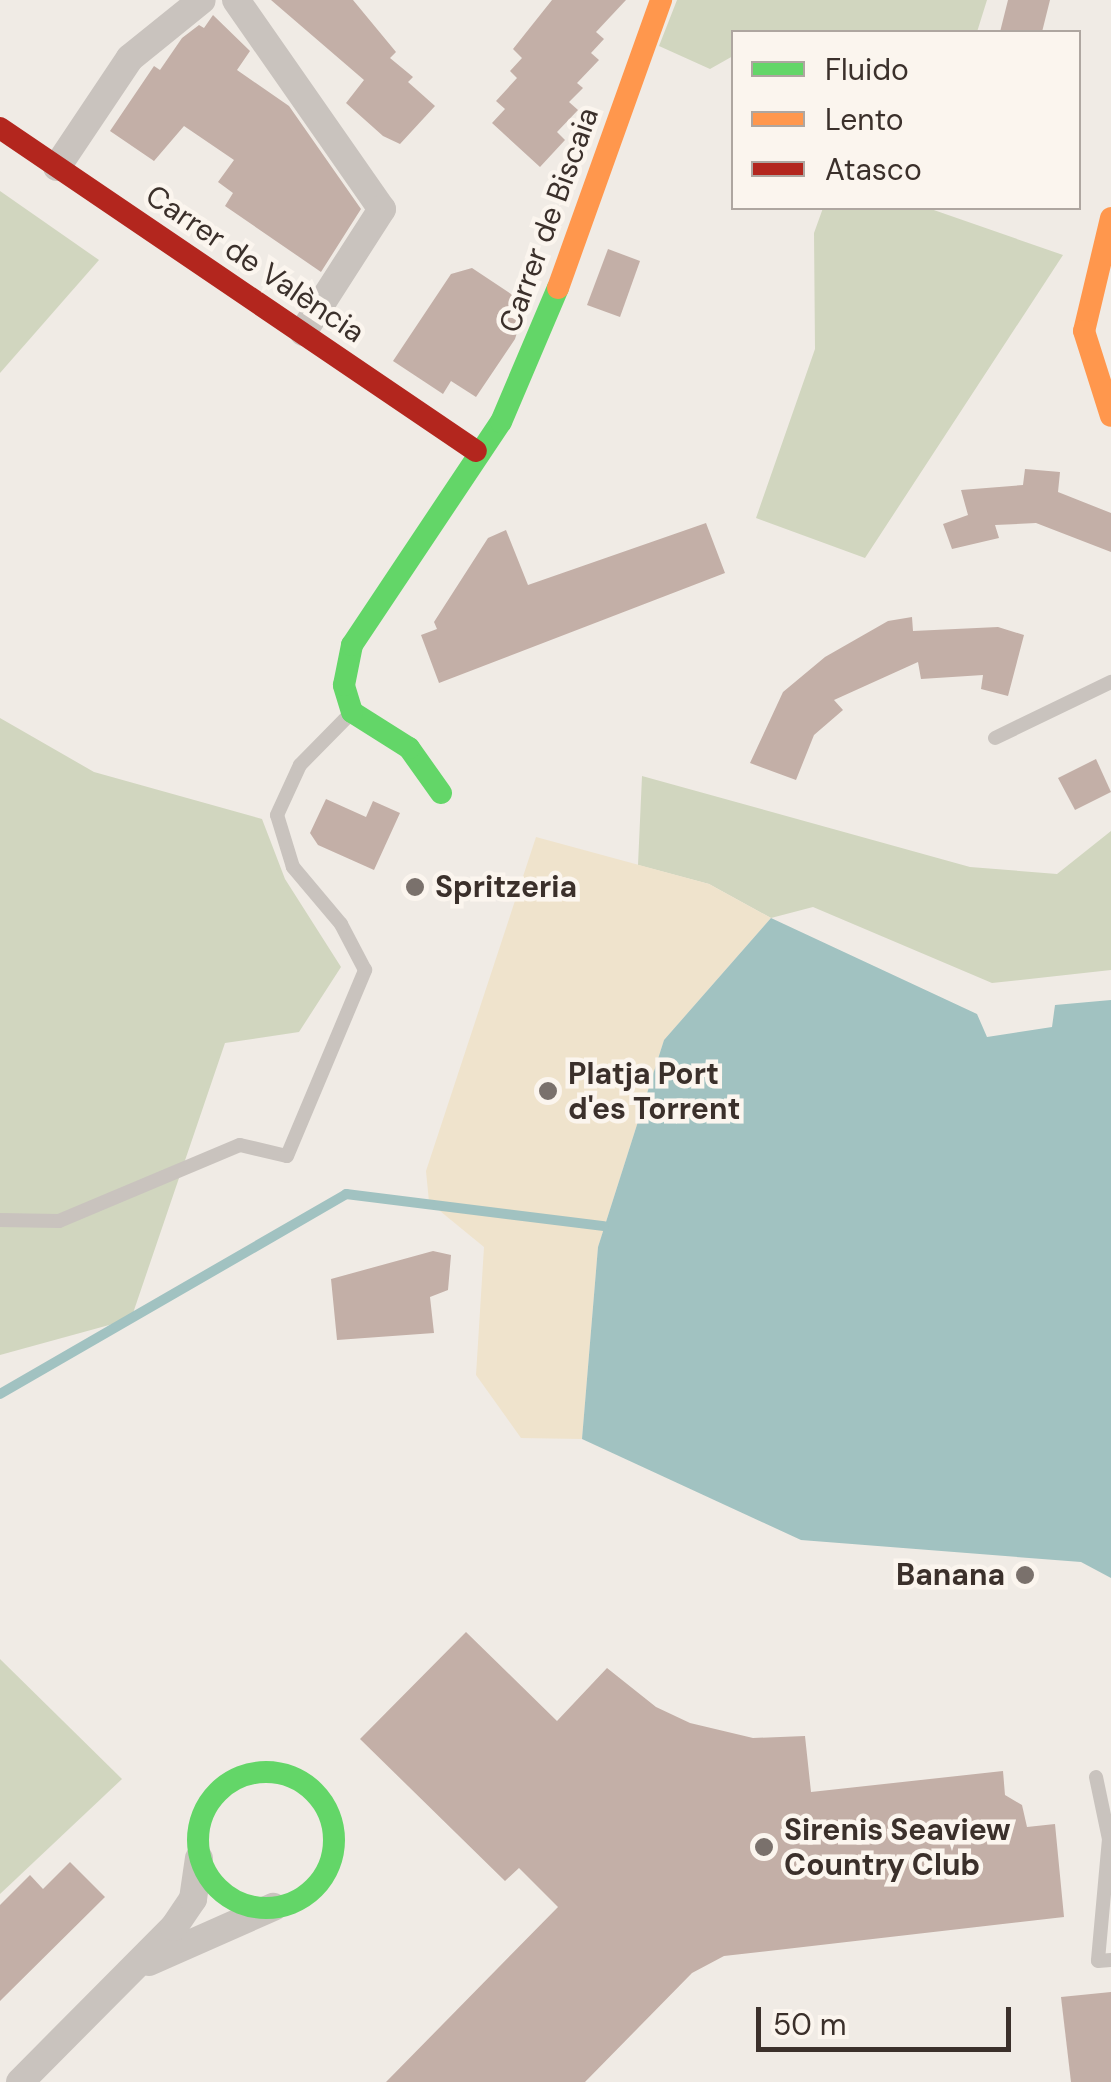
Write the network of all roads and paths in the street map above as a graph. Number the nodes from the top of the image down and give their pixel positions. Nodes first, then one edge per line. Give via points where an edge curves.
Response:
1 (202, 0) edge
2 (236, 0) edge
3 (661, 0) edge
4 (0, 128) edge
5 (57, 167) junction
6 (1111, 218) edge
7 (303, 332) junction
8 (1111, 416) edge
9 (476, 451) junction
10 (1111, 682) edge
11 (352, 712) junction
12 (995, 738) dead end
13 (441, 793) dead end
14 (0, 1220) edge
15 (1096, 1777) dead end
16 (199, 1858) junction
17 (273, 1907) junction
18 (1111, 1960) edge
19 (134, 1970) junction
20 (20, 2082) edge

1 - 5 street via 130,58
2 - 7 street via 382,209
3 - 9 street, Carrer de Biscaia via 538,340 501,422
4 - 5 street, Carrer de València
5 - 7 street, Carrer de València
6 - 8 street via 1084,331
7 - 9 street, Carrer de València
9 - 11 street, Carrer de Biscaia via 352,645 344,685
10 - 12 lane
11 - 13 street via 409,748
11 - 14 lane via 300,766 277,815 293,867 341,924 365,970 287,1156 240,1146 60,1221
15 - 18 lane via 1109,1839 1098,1961
16 - 17 street via 225,1894 246,1905
16 - 17 street via 202,1815 228,1782 251,1773 297,1779 329,1814 334,1843 315,1887
16 - 19 street via 193,1899
17 - 19 street
19 - 20 street

